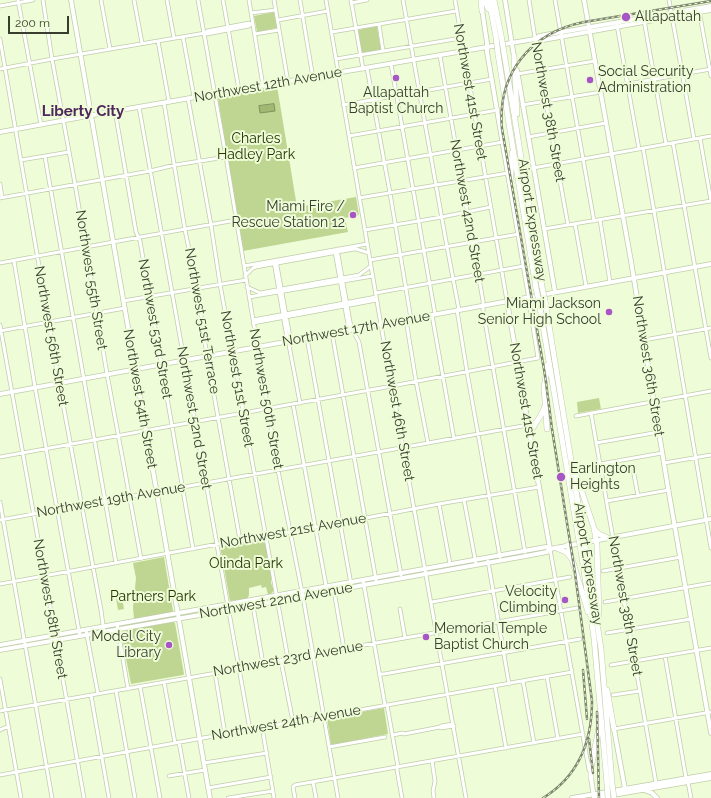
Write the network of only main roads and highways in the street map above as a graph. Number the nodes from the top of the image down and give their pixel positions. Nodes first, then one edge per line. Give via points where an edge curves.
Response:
1 (71, 0) edge
2 (480, 0) edge
3 (485, 0) edge
4 (494, 0) edge
5 (497, 0) edge
6 (504, 0) edge
7 (584, 0) edge
8 (489, 2) edge
9 (711, 6) edge
10 (699, 10) junction
11 (711, 10) edge
12 (482, 11) joint
13 (494, 25) junction
14 (500, 26) junction
15 (589, 29) junction
16 (512, 43) junction
17 (487, 48) junction
18 (501, 53) junction
19 (514, 56) junction
20 (91, 115) junction
21 (516, 123) junction
22 (0, 132) edge
23 (511, 134) junction
24 (510, 182) junction
25 (711, 264) edge
26 (633, 277) junction
27 (555, 292) junction
28 (529, 297) junction
29 (507, 301) junction
30 (548, 354) junction
31 (135, 369) junction
32 (0, 394) edge
33 (545, 402) junction
34 (547, 429) dead end
35 (530, 437) junction
36 (568, 438) junction
37 (709, 520) edge
38 (675, 526) junction
39 (594, 528) junction
40 (581, 535) junction
41 (610, 537) junction
42 (596, 540) junction
43 (568, 545) junction
44 (553, 548) junction
45 (583, 551) junction
46 (500, 558) junction
47 (572, 559) junction
48 (475, 562) junction
49 (425, 571) junction
50 (327, 589) junction
51 (178, 616) junction
52 (598, 630) junction
53 (594, 638) junction
54 (25, 643) junction
55 (0, 645) edge
56 (0, 650) edge
57 (603, 671) junction
58 (601, 711) junction
59 (709, 712) edge
60 (614, 729) joint
61 (711, 733) edge
62 (711, 774) edge
63 (591, 778) joint
64 (711, 778) edge
65 (687, 780) junction
66 (610, 783) junction
67 (657, 786) junction
68 (644, 790) junction
69 (626, 793) junction
70 (595, 797) edge
71 (210, 798) edge
72 (572, 798) edge
73 (608, 798) edge
74 (614, 798) edge
75 (658, 798) edge

1 - 20 main road, Northwest 54th Street
2 - 12 highway
3 - 13 highway
4 - 14 highway, Airport Expressway
5 - 14 highway
6 - 16 main road
7 - 15 main road, Northwest 36th Street
8 - 13 highway, Airport Expressway
9 - 10 main road, Northwest 12th Avenue
10 - 11 main road, Northwest 12th Avenue
10 - 15 main road, Northwest 12th Avenue
12 - 17 main road
13 - 18 highway, Airport Expressway, bridge
14 - 18 highway, Airport Expressway, bridge
15 - 16 main road, Northwest 12th Avenue
15 - 26 main road, Northwest 36th Street
16 - 17 main road, Northwest 12th Avenue
16 - 19 main road
17 - 20 main road, Northwest 12th Avenue
17 - 24 main road
18 - 21 highway, Airport Expressway
18 - 23 highway, Airport Expressway
19 - 21 highway
19 - 27 main road
20 - 22 main road, Northwest 12th Avenue
20 - 31 main road, Northwest 54th Street
21 - 36 highway, Airport Expressway, bridge
23 - 24 highway
23 - 30 highway, Airport Expressway, bridge
24 - 28 main road
25 - 26 main road, Northwest 17th Avenue
26 - 27 main road, Northwest 17th Avenue
26 - 38 main road, Northwest 36th Street
27 - 28 main road, Northwest 17th Avenue
28 - 29 main road, Northwest 17th Avenue
29 - 31 main road, Northwest 17th Avenue
29 - 35 main road, Northwest 41st Street
30 - 33 highway
30 - 40 highway, Airport Expressway
31 - 32 main road, Northwest 17th Avenue
31 - 51 main road, Northwest 54th Street
33 - 34 highway
33 - 35 highway
35 - 44 main road, Northwest 41st Street
36 - 39 highway via 576,475
36 - 40 highway, Airport Expressway
37 - 38 main road, Northwest 22nd Avenue
38 - 41 main road, Northwest 22nd Avenue
38 - 59 main road, Northwest 36th Street
39 - 41 highway via 599,534
39 - 42 highway
40 - 45 highway, Airport Expressway, bridge
41 - 42 main road, Northwest 22nd Avenue
42 - 43 main road, Northwest 22nd Avenue
42 - 52 highway
43 - 44 main road, Northwest 22nd Avenue
43 - 47 highway
44 - 46 main road, Northwest 22nd Avenue via 525,550
44 - 46 main road, Northwest 22nd Avenue via 548,552
44 - 47 highway via 566,552
45 - 52 highway, Airport Expressway
45 - 53 highway, Airport Expressway
46 - 48 main road, Northwest 22nd Avenue
47 - 53 highway
48 - 49 main road, Northwest 22nd Avenue
48 - 49 main road, Northwest 22nd Avenue via 450,564
49 - 50 main road, Northwest 22nd Avenue
50 - 51 main road, Northwest 22nd Avenue via 277,595
50 - 51 main road, Northwest 22nd Avenue via 303,597
51 - 54 main road, Northwest 22nd Avenue
51 - 71 main road, Northwest 54th Street
52 - 57 highway, Airport Expressway
53 - 58 highway, Airport Expressway
54 - 55 main road, Northwest 22nd Avenue
54 - 56 main road, Northwest 22nd Avenue
57 - 60 highway
57 - 66 highway, Airport Expressway
58 - 63 highway
58 - 66 highway, Airport Expressway
59 - 61 main road, Northwest 36th Street
60 - 69 main road
62 - 65 main road
63 - 70 main road, Northwest 41st Street
64 - 65 main road
65 - 67 main road
65 - 67 main road via 680,784
66 - 73 highway, Airport Expressway, bridge
66 - 74 highway, Airport Expressway, bridge
67 - 68 main road
67 - 69 main road
67 - 75 main road, Northwest 38th Street
68 - 69 main road
68 - 75 main road
69 - 70 main road
70 - 72 main road

